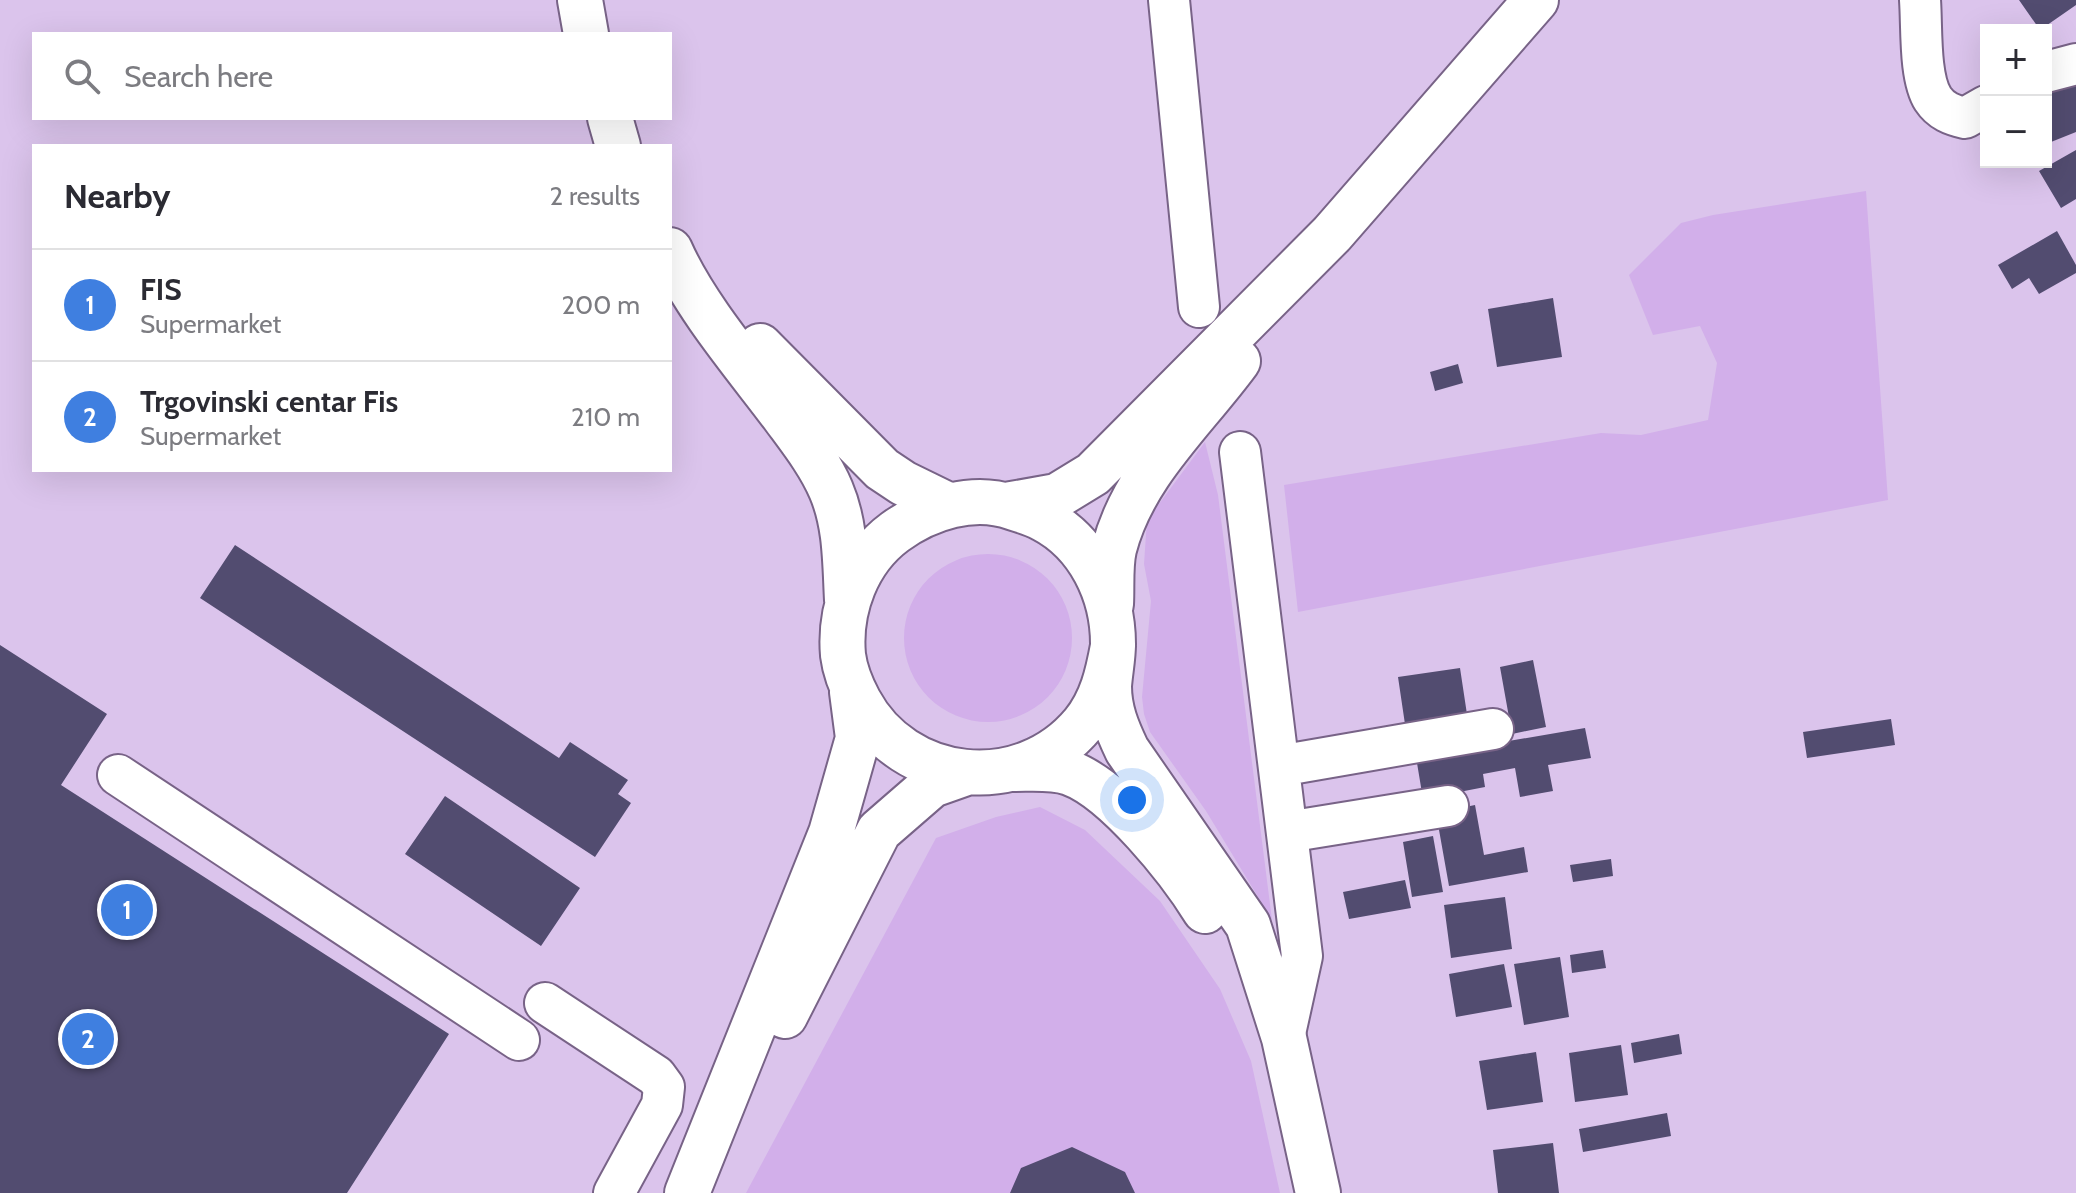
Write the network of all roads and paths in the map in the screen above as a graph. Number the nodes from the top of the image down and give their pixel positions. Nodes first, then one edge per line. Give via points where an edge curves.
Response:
1 (580, 0) edge
2 (1169, 0) edge
3 (1536, 0) edge
4 (1920, 0) edge
5 (586, 32) edge
6 (2076, 64) edge
7 (2052, 70) edge
8 (1980, 109) edge
9 (611, 120) edge
10 (617, 144) edge
11 (1332, 234) junction
12 (672, 235) edge
13 (672, 253) edge
14 (1199, 307) dead end
15 (1240, 452) dead end
16 (948, 505) junction
17 (1006, 505) junction
18 (847, 603) junction
19 (1112, 628) junction
20 (851, 685) junction
21 (1493, 729) dead end
22 (1279, 766) junction
23 (1013, 769) junction
24 (966, 773) junction
25 (118, 775) dead end
26 (1448, 806) dead end
27 (1287, 832) junction
28 (545, 1003) dead end
29 (1284, 1038) junction
30 (519, 1040) dead end
31 (614, 1193) edge
32 (687, 1193) edge
33 (1318, 1193) edge

1 - 5 main road
2 - 14 street
3 - 11 main road
4 - 8 street via 1933,99 1948,114 1965,118
6 - 7 street
9 - 10 main road
11 - 17 main road via 1093,474 1057,496
11 - 19 main road via 1147,474 1113,552
12 - 16 main road via 750,336 882,469
13 - 18 main road via 698,298 810,451 831,490 842,530
15 - 22 street
16 - 17 main road
16 - 18 main road via 914,518 884,540 861,569
17 - 19 main road via 1043,519 1074,542 1098,574
18 - 20 main road via 842,630
19 - 23 main road via 1105,687 1083,724 1052,751
19 - 29 main road via 1113,721 1127,750 1248,925
20 - 24 main road via 869,719 896,746 929,765
20 - 32 main road via 858,738 831,833
21 - 22 street
22 - 27 street
23 - 24 main road
23 - 29 main road via 1072,774 1114,801 1195,895
24 - 32 main road via 932,785 879,831 801,987
25 - 30 street
26 - 27 street
27 - 29 street via 1302,956
28 - 31 street via 656,1076 664,1087 662,1105
29 - 33 main road

